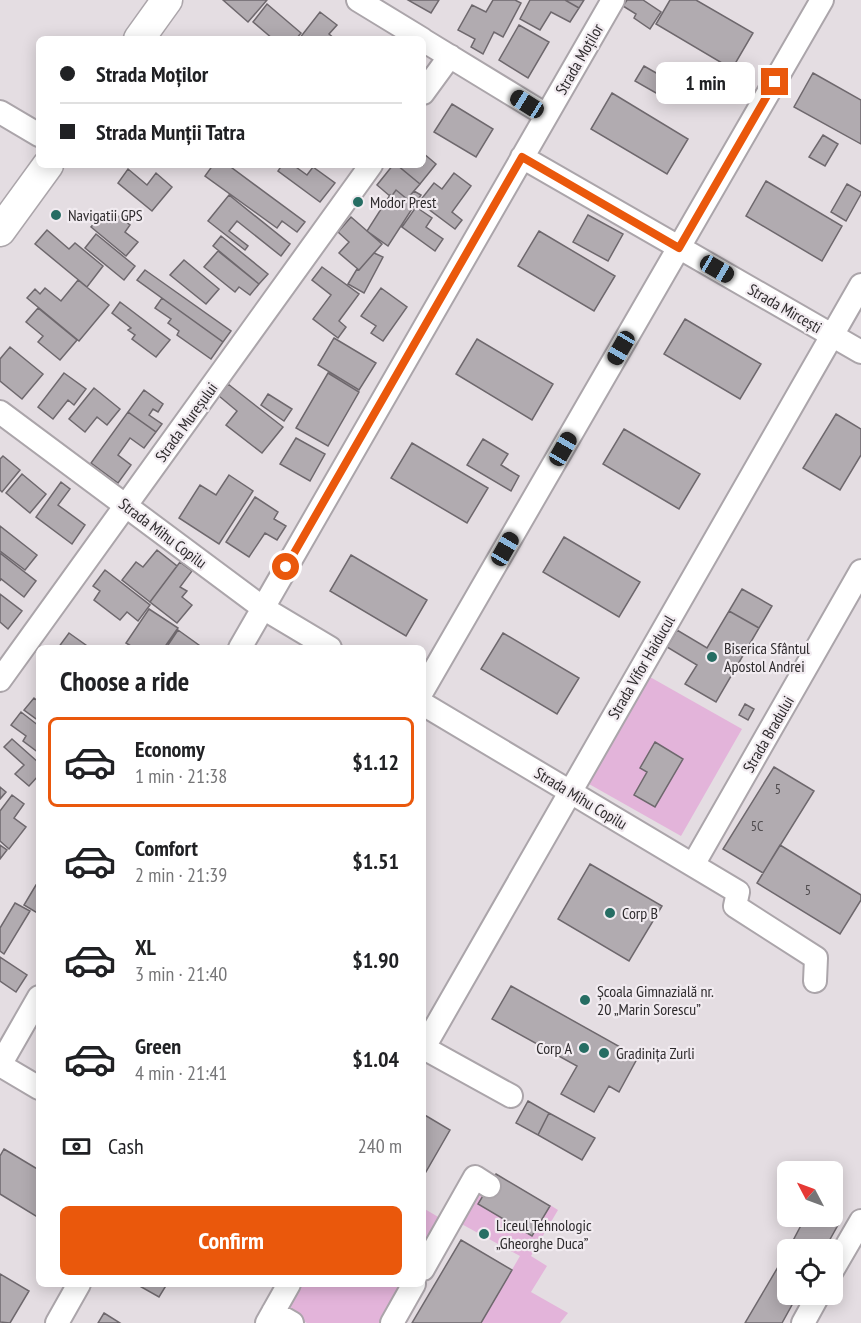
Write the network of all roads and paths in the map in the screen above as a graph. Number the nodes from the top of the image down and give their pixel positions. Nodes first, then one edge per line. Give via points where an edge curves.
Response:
1 (166, 0) edge
2 (358, 0) edge
3 (613, 0) edge
4 (822, 0) edge
5 (141, 36) edge
6 (417, 36) edge
7 (426, 41) edge
8 (450, 56) junction
9 (426, 89) edge
10 (0, 112) edge
11 (546, 116) junction
12 (36, 133) edge
13 (522, 157) junction
14 (46, 168) edge
15 (369, 168) edge
16 (0, 231) edge
17 (679, 248) junction
18 (861, 285) edge
19 (832, 335) junction
20 (861, 352) edge
21 (0, 412) edge
22 (126, 506) junction
23 (861, 571) edge
24 (263, 608) junction
25 (242, 645) edge
26 (325, 645) edge
27 (0, 680) edge
28 (426, 685) edge
29 (426, 706) edge
30 (570, 791) junction
31 (693, 865) junction
32 (815, 981) dead end
33 (36, 1002) edge
34 (426, 1044) edge
35 (426, 1051) edge
36 (0, 1065) edge
37 (36, 1086) edge
38 (511, 1096) dead end
39 (489, 1186) dead end
40 (861, 1221) edge
41 (843, 1252) edge
42 (426, 1264) edge
43 (77, 1287) edge
44 (289, 1287) edge
45 (412, 1287) edge
46 (813, 1305) edge
47 (278, 1319) edge
48 (57, 1323) edge
49 (392, 1323) edge
50 (803, 1323) edge

1 - 5 main road
2 - 6 street
3 - 11 street, Strada Moților
4 - 17 street
7 - 8 street
8 - 9 street
8 - 11 street
10 - 12 street
11 - 13 street, Strada Moților
13 - 17 street, Strada Mircești
13 - 24 street, Strada Moților
14 - 16 main road
15 - 22 street, Strada Mureșului
17 - 19 street, Strada Mircești
17 - 28 street
18 - 19 street, Strada Vifor Haiducul
19 - 20 street, Strada Mircești
19 - 30 street, Strada Vifor Haiducul
21 - 22 street, Strada Mihu Copilu
22 - 24 street, Strada Mihu Copilu
22 - 27 street, Strada Mureșului
23 - 31 street, Strada Bradului
24 - 25 street, Strada Moților
24 - 26 street, Strada Mihu Copilu
29 - 30 street, Strada Mihu Copilu
30 - 31 street, Strada Mihu Copilu
30 - 34 street, Strada Vifor Haiducul
31 - 32 street, Strada Mihu Copilu via 738,892 735,906 816,958
33 - 36 street
35 - 38 street
36 - 37 street
39 - 42 street via 475,1177
40 - 41 street
43 - 48 street
44 - 47 street
45 - 49 street
46 - 50 street

